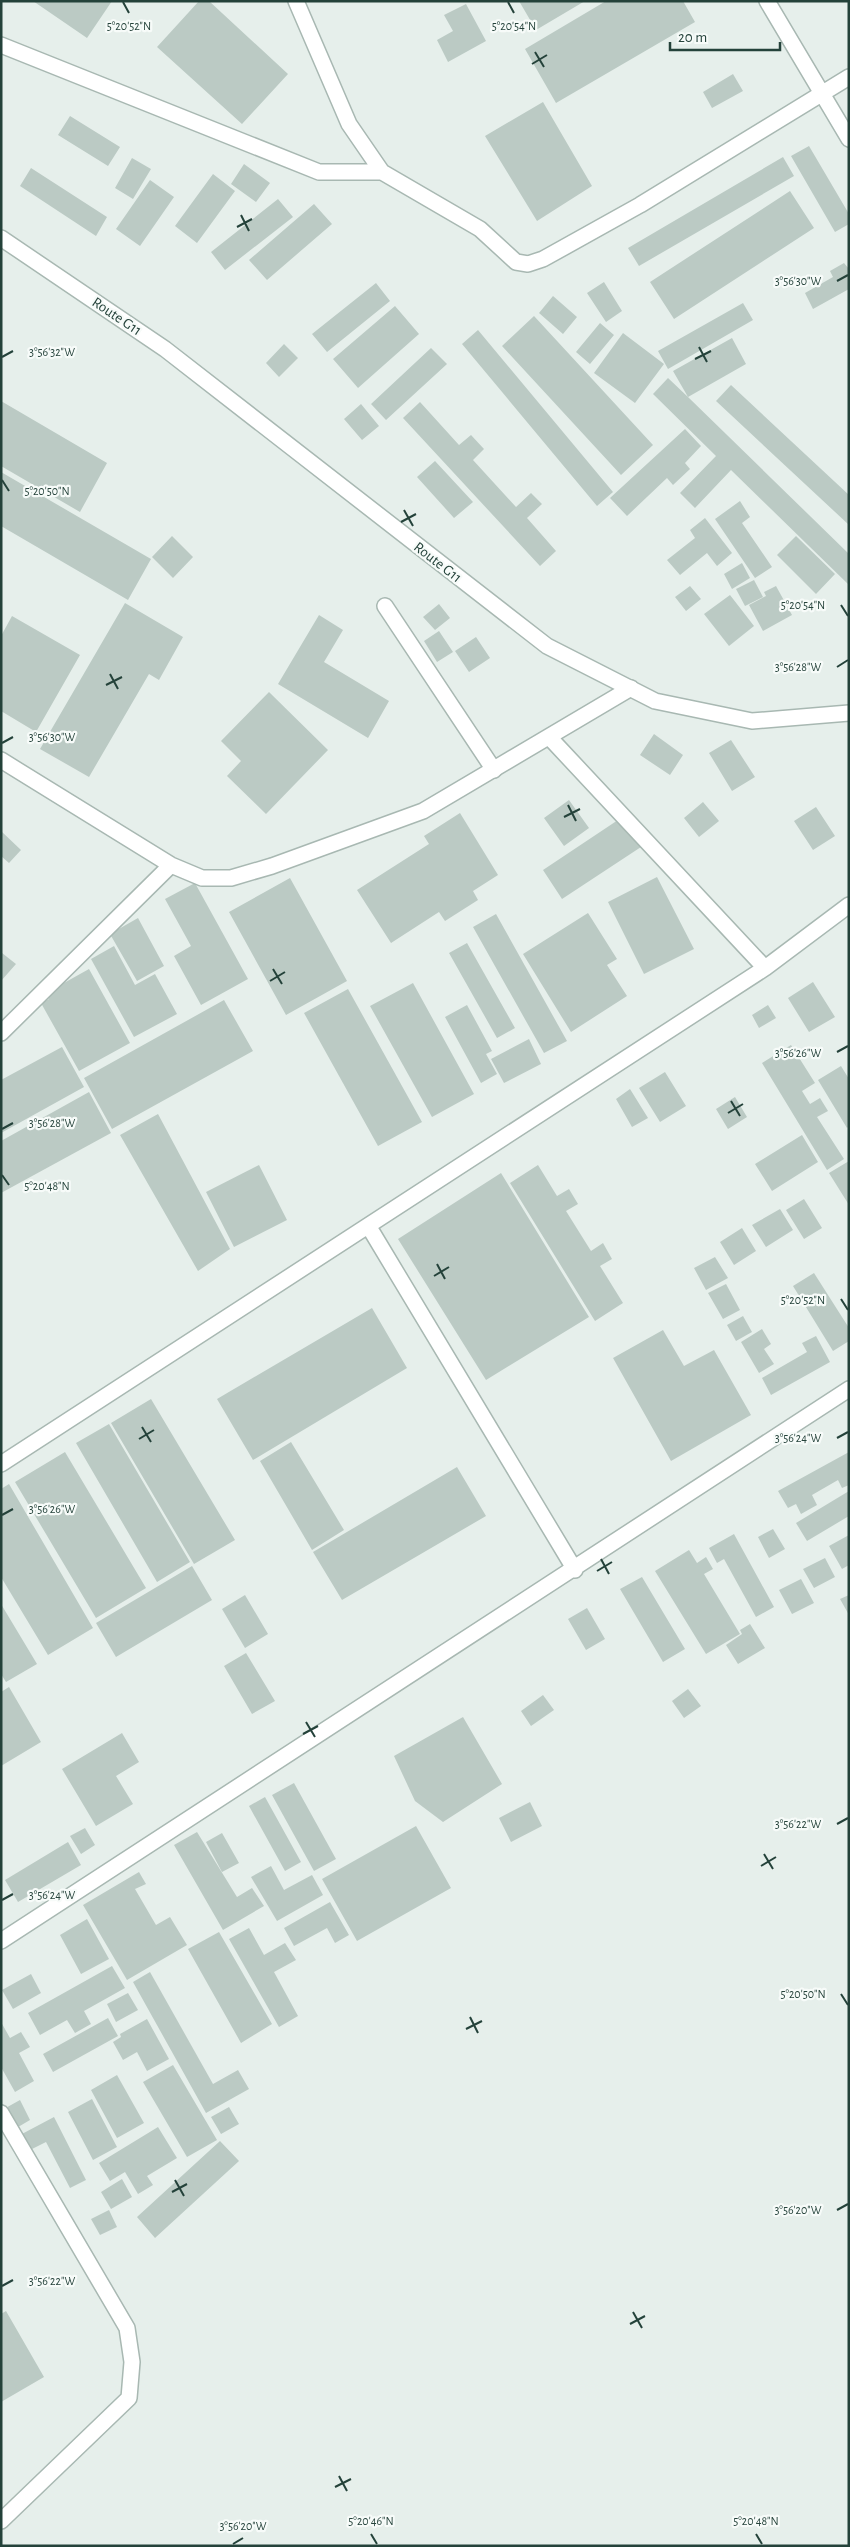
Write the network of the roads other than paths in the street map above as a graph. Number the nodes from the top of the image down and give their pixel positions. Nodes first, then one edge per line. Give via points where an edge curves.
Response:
1 (296, 1) edge
2 (767, 1) edge
3 (1, 45) edge
4 (849, 77) edge
5 (822, 92) junction
6 (849, 139) edge
7 (382, 172) junction
8 (1, 238) edge
9 (385, 606) dead end
10 (630, 688) junction
11 (849, 713) edge
12 (550, 738) junction
13 (1, 760) edge
14 (494, 770) junction
15 (171, 865) junction
16 (849, 905) edge
17 (765, 968) junction
18 (1, 1033) edge
19 (369, 1227) junction
20 (849, 1390) edge
21 (1, 1464) edge
22 (575, 1570) junction
23 (1, 1941) edge
24 (1, 2113) edge
25 (1, 2521) edge

1 - 7 street via 349,124
2 - 5 street
3 - 7 street via 319,172
4 - 5 street
5 - 6 street
5 - 7 street via 640,205 543,259 528,264 516,262 480,230
8 - 10 street, Route G11 via 165,349 547,646
9 - 14 street
10 - 11 street, Route G11 via 655,701 752,721
10 - 12 street
12 - 14 street
12 - 17 street
13 - 15 street
14 - 15 street via 423,811 232,878 202,878
15 - 18 street
16 - 17 street
17 - 19 street
19 - 21 street
19 - 22 street
20 - 22 street
22 - 23 street
24 - 25 street via 127,2328 132,2362 129,2398

